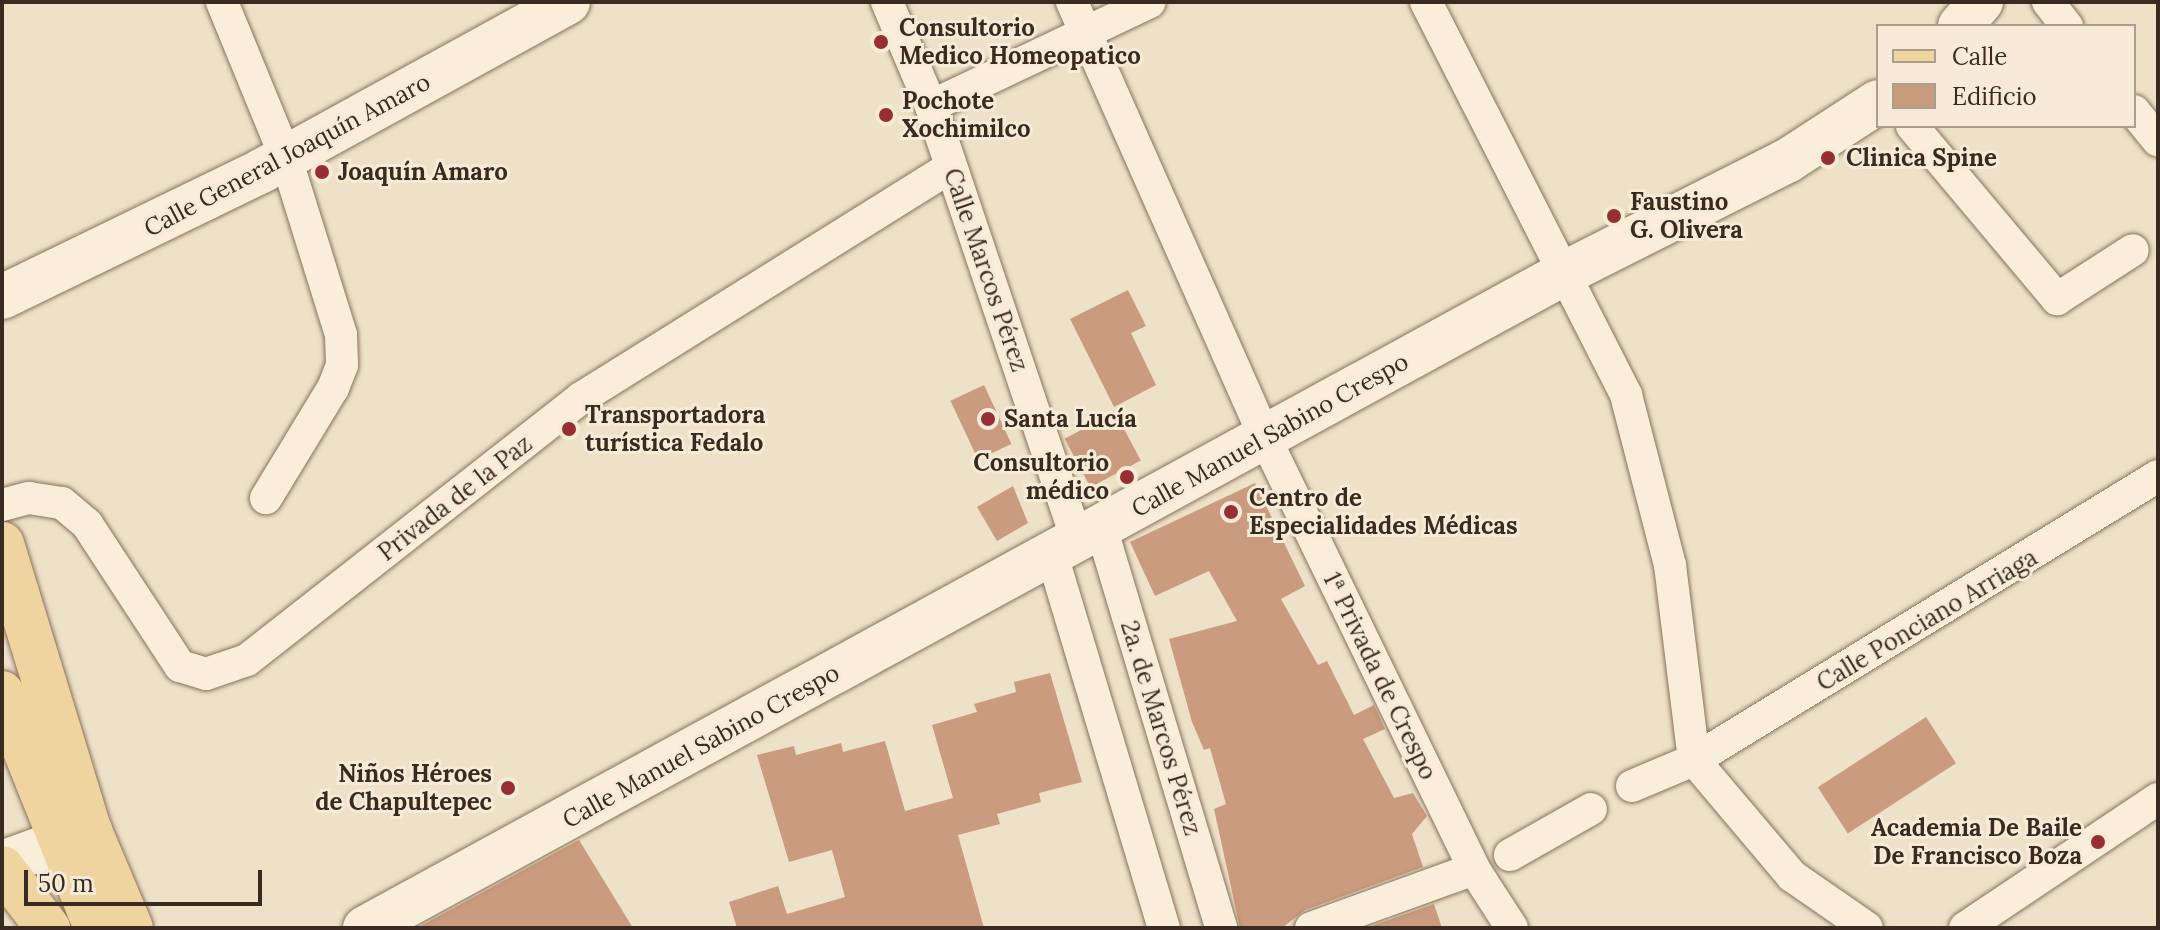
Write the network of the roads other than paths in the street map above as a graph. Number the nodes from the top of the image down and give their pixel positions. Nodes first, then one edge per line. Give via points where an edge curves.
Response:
1 (222, 2) edge
2 (568, 2) edge
3 (887, 2) edge
4 (1072, 2) edge
5 (1150, 2) edge
6 (1426, 2) edge
7 (1981, 2) edge
8 (2048, 2) edge
9 (1962, 24) edge
10 (2065, 24) edge
11 (1087, 35) junction
12 (1876, 103) edge
13 (931, 106) junction
14 (2136, 114) edge
15 (1914, 128) edge
16 (2158, 141) edge
17 (274, 164) junction
18 (951, 167) junction
19 (2133, 250) dead end
20 (1561, 275) junction
21 (2, 297) edge
22 (1266, 440) junction
23 (2158, 476) edge
24 (266, 498) dead end
25 (2, 505) edge
26 (1076, 541) junction
27 (2, 544) edge
28 (2, 693) edge
29 (1694, 760) junction
30 (2158, 799) edge
31 (81, 854) junction
32 (1510, 855) dead end
33 (1474, 869) junction
34 (16, 891) edge
35 (96, 928) edge
36 (131, 928) edge
37 (365, 928) edge
38 (1164, 928) edge
39 (1221, 928) edge
40 (1311, 928) edge
41 (1512, 928) edge
42 (1867, 928) edge
43 (1965, 928) edge

1 - 17 street
2 - 17 street, Calle General Joaquín Amaro
3 - 13 street, Calle Marcos Pérez
4 - 11 street, 1ª Privada de Crespo
5 - 11 street
6 - 20 street
7 - 9 street
8 - 10 street
11 - 13 street
11 - 22 street, 1ª Privada de Crespo
12 - 20 street, Calle Manuel Sabino Crespo via 1787,161
13 - 18 street, Calle Marcos Pérez
14 - 16 street
15 - 19 street via 2057,299
17 - 21 street, Calle General Joaquín Amaro via 136,236
17 - 24 street via 341,335 342,365
18 - 25 street, Privada de la Paz via 581,398 247,660 206,674 180,666 87,524 62,503 29,498
18 - 26 street, Calle Marcos Pérez
20 - 22 street, Calle Manuel Sabino Crespo
20 - 29 street via 1626,395 1670,565
22 - 26 street, Calle Manuel Sabino Crespo
22 - 33 street, 1ª Privada de Crespo
23 - 29 street, Calle Ponciano Arriaga
26 - 37 street, Calle Manuel Sabino Crespo
26 - 38 street
26 - 39 street, 2a. de Marcos Pérez
27 - 31 main road
28 - 31 main road
29 - 32 street, Calle Ponciano Arriaga via 1607,800
29 - 42 street via 1792,876
30 - 43 street
31 - 34 street
31 - 35 main road
31 - 36 main road
33 - 40 street
33 - 41 street, 1ª Privada de Crespo

